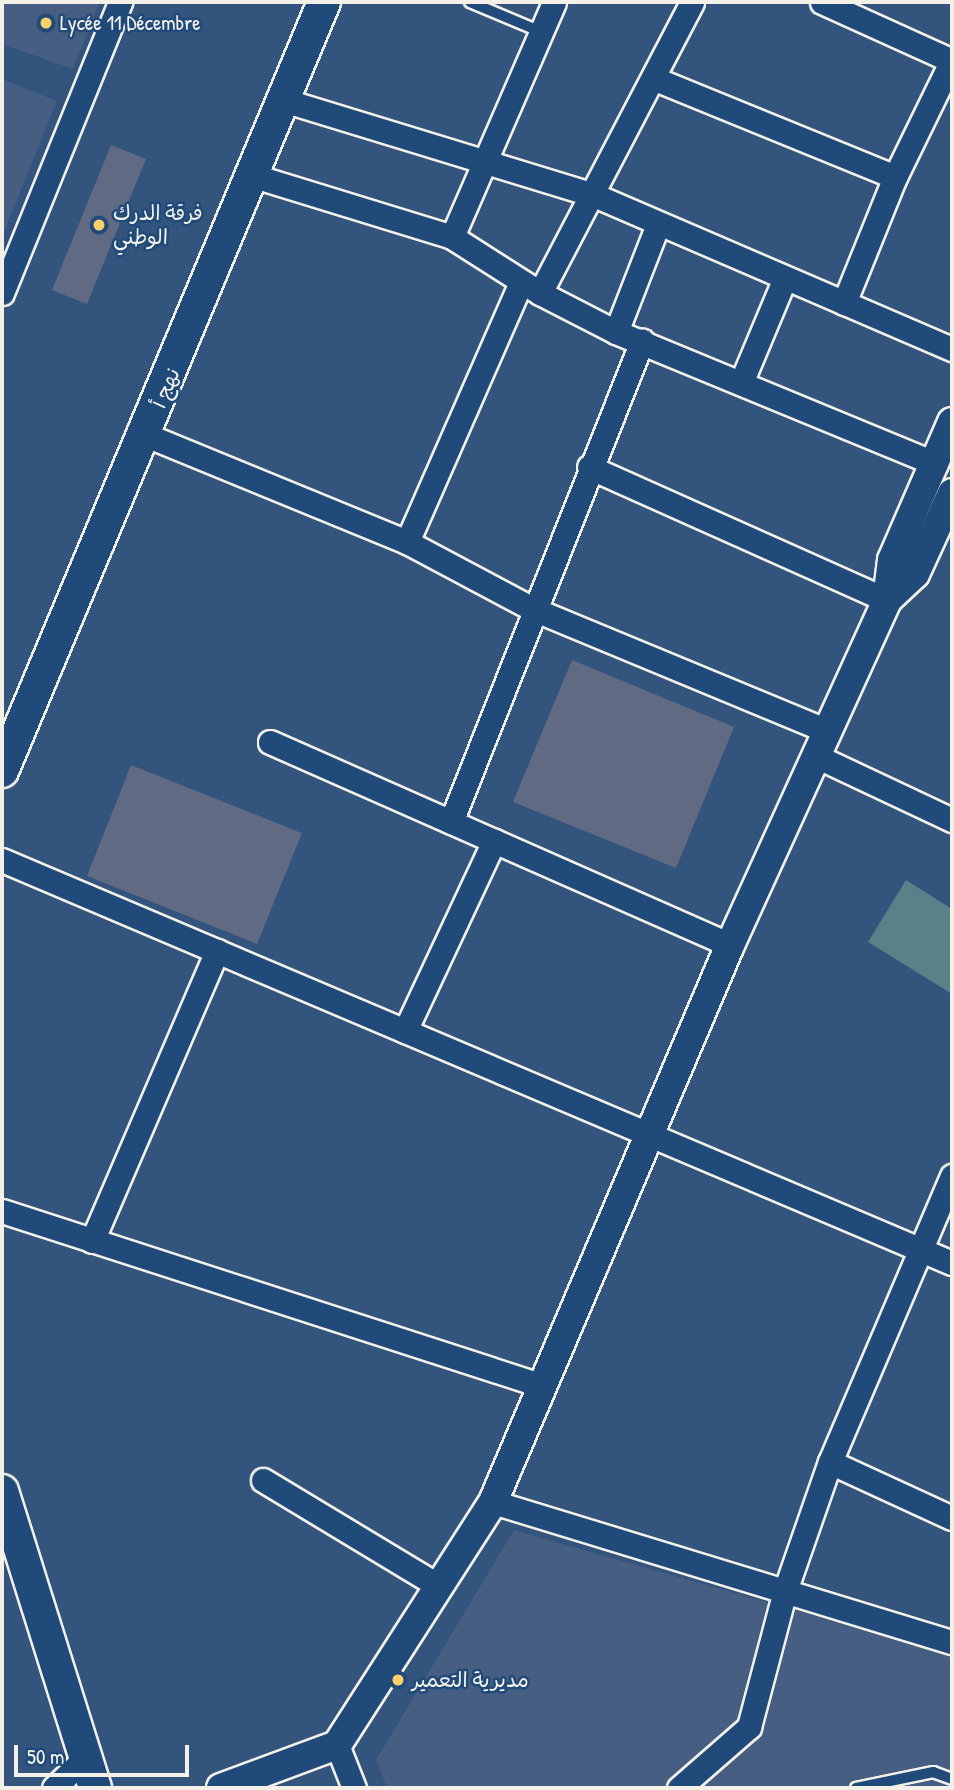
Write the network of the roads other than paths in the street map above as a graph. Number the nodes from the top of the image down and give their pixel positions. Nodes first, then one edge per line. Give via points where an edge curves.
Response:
1 (120, 2) edge
2 (324, 2) edge
3 (470, 2) edge
4 (554, 2) edge
5 (692, 2) edge
6 (830, 3) edge
7 (539, 32) junction
8 (952, 60) edge
9 (655, 79) junction
10 (283, 100) junction
11 (484, 161) junction
12 (254, 176) junction
13 (895, 177) junction
14 (594, 195) junction
15 (658, 224) junction
16 (452, 237) junction
17 (785, 278) junction
18 (530, 288) junction
19 (2, 293) edge
20 (844, 303) junction
21 (616, 332) junction
22 (642, 341) junction
23 (952, 349) edge
24 (741, 383) junction
25 (951, 431) edge
26 (146, 435) junction
27 (936, 464) junction
28 (589, 467) junction
29 (952, 493) edge
30 (407, 542) junction
31 (887, 600) junction
32 (533, 609) junction
33 (270, 742) dead end
34 (822, 743) junction
35 (2, 771) edge
36 (952, 820) edge
37 (451, 822) junction
38 (494, 841) junction
39 (2, 860) edge
40 (730, 945) junction
41 (217, 951) junction
42 (405, 1031) junction
43 (648, 1133) junction
44 (952, 1176) edge
45 (2, 1211) edge
46 (92, 1241) junction
47 (917, 1251) junction
48 (952, 1263) edge
49 (540, 1385) junction
50 (830, 1462) junction
51 (263, 1480) dead end
52 (2, 1491) edge
53 (493, 1502) junction
54 (952, 1518) edge
55 (438, 1585) junction
56 (785, 1591) junction
57 (952, 1642) edge
58 (337, 1745) junction
59 (84, 1759) junction
60 (952, 1779) edge
61 (54, 1788) edge
62 (95, 1788) edge
63 (221, 1788) edge
64 (354, 1788) edge
65 (679, 1788) edge
66 (856, 1788) edge

1 - 19 street
2 - 10 main road, نهج أ
3 - 7 lane
4 - 7 street
5 - 9 street
6 - 8 street
7 - 11 street
8 - 13 street
9 - 13 street
9 - 14 street
10 - 11 street
10 - 12 main road, نهج أ
11 - 14 street
11 - 16 street
12 - 16 street
12 - 26 main road, نهج أ
13 - 20 street
14 - 15 street
14 - 18 street
15 - 17 street
15 - 21 street
16 - 18 street
17 - 20 street
17 - 24 street
18 - 21 street
18 - 30 street
20 - 23 street
21 - 22 street
22 - 24 street
22 - 28 street
24 - 27 street
25 - 27 street
26 - 30 street
26 - 35 main road, نهج أ
27 - 31 street via 892,560
28 - 31 street
28 - 32 street
29 - 31 street via 915,574
30 - 32 street
31 - 34 street
32 - 34 street
32 - 37 street
33 - 37 street
34 - 36 street
34 - 40 street
37 - 38 street
38 - 40 street
38 - 42 street
39 - 41 street
40 - 43 street
41 - 42 street
41 - 46 street
42 - 43 street
43 - 47 street
43 - 49 street
44 - 47 street
45 - 46 street
46 - 49 street
47 - 48 street
47 - 50 street
49 - 53 street
50 - 54 street
50 - 56 street
51 - 55 street
52 - 59 main road
53 - 55 street
53 - 56 street
55 - 58 street
56 - 57 street
56 - 65 street via 749,1727
58 - 63 street
58 - 64 street
59 - 61 street
59 - 62 main road
60 - 66 lane via 933,1773

